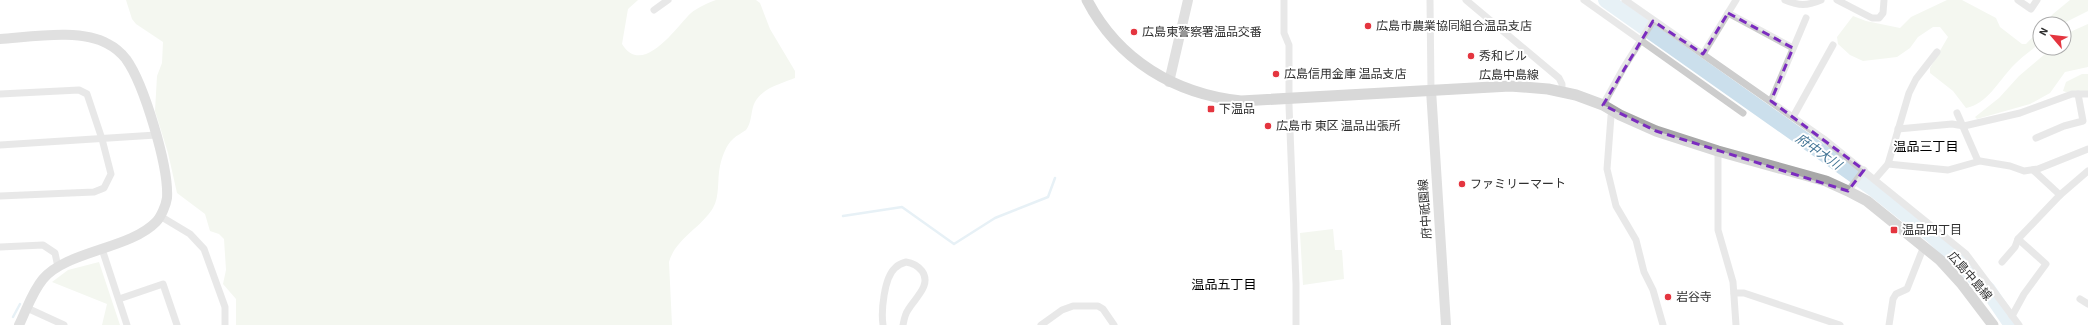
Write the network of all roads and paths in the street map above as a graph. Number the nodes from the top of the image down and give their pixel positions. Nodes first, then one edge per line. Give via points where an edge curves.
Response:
1 (668, 0) edge
2 (1087, 0) edge
3 (1188, 0) edge
4 (1284, 0) edge
5 (1430, 0) edge
6 (1466, 0) edge
7 (1584, 0) edge
8 (1625, 0) edge
9 (1736, 0) edge
10 (1785, 0) edge
11 (1821, 0) edge
12 (1837, 0) edge
13 (1884, 0) edge
14 (2018, 0) edge
15 (2037, 0) edge
16 (654, 10) dead end
17 (1728, 13) junction
18 (1806, 18) dead end
19 (1653, 21) junction
20 (0, 38) edge
21 (1641, 41) junction
22 (1833, 45) dead end
23 (1793, 48) junction
24 (1937, 52) dead end
25 (1703, 54) junction
26 (1169, 82) junction
27 (1431, 90) junction
28 (1562, 91) junction
29 (0, 94) edge
30 (2078, 94) junction
31 (2088, 94) edge
32 (1289, 98) junction
33 (1771, 101) junction
34 (1602, 105) junction
35 (1614, 112) junction
36 (1743, 113) dead end
37 (1957, 113) dead end
38 (1793, 117) junction
39 (1964, 126) junction
40 (1898, 129) junction
41 (156, 136) junction
42 (2036, 138) dead end
43 (102, 139) junction
44 (0, 145) edge
45 (2088, 149) edge
46 (1718, 151) junction
47 (1978, 161) junction
48 (1888, 164) junction
49 (1864, 170) junction
50 (2033, 170) junction
51 (2088, 170) edge
52 (1875, 180) junction
53 (1848, 191) junction
54 (2060, 194) junction
55 (0, 196) edge
56 (160, 216) junction
57 (2018, 240) junction
58 (1924, 246) junction
59 (0, 247) edge
60 (102, 249) junction
61 (2002, 262) dead end
62 (58, 267) junction
63 (1734, 293) junction
64 (119, 299) junction
65 (2080, 299) dead end
66 (2088, 304) edge
67 (27, 308) junction
68 (2012, 316) junction
69 (19, 325) edge
70 (64, 325) edge
71 (128, 325) edge
72 (177, 325) edge
73 (225, 325) edge
74 (882, 325) edge
75 (903, 325) edge
76 (1041, 325) edge
77 (1114, 325) edge
78 (1296, 325) edge
79 (1446, 325) edge
80 (1663, 325) edge
81 (1736, 325) edge
82 (1840, 325) edge
83 (1889, 325) edge
84 (1993, 325) edge
85 (2019, 325) edge

1 - 16 street
2 - 26 main road, 広島中島線 via 1101,24 1125,51
3 - 26 street
4 - 32 street via 1284,33 1289,45
5 - 27 street
6 - 28 street via 1559,78
7 - 21 street
8 - 19 street
9 - 17 street
10 - 11 street via 1809,5
12 - 13 street via 1872,18 1879,18 1883,13
14 - 15 street via 2032,9
17 - 23 street
17 - 25 street
18 - 23 street
19 - 21 street
19 - 25 street
20 - 41 street via 84,35 107,43 126,58 138,79
21 - 34 street
21 - 36 street
22 - 38 street
23 - 33 street
24 - 40 street via 1916,79
25 - 33 street
26 - 32 main road, 広島中島線 via 1223,99 1241,101
27 - 28 main road, 広島中島線 via 1516,86
27 - 32 main road, 広島中島線
27 - 79 street, 府中祇園線
28 - 34 main road, 広島中島線
29 - 43 street via 79,90 87,94
30 - 31 street
30 - 39 street via 2052,100 2020,113
30 - 42 street via 2083,121
32 - 78 street
33 - 38 street
34 - 35 main road, 広島中島線
35 - 46 main road, 広島中島線 via 1656,131
35 - 80 street via 1611,116 1607,169 1616,206 1636,240 1644,272 1653,290
37 - 39 street
38 - 49 street
39 - 40 street via 1952,124
39 - 47 street
40 - 48 street
41 - 43 street
41 - 56 street via 166,177 167,199
43 - 44 street
43 - 55 street via 111,174 104,188 94,192
45 - 50 street
46 - 53 main road, 広島中島線 via 1826,181
46 - 63 street via 1718,230
47 - 48 street via 1948,170
47 - 50 street via 2024,171
48 - 52 street
49 - 52 street
49 - 53 street
50 - 54 street
51 - 54 street
52 - 68 street via 1966,254
53 - 58 main road, 広島中島線 via 1867,201
54 - 57 street
56 - 60 street via 155,223 139,234
56 - 73 street via 190,234 204,249 225,307
57 - 61 street
57 - 68 street via 2046,264
58 - 83 street via 1907,289 1896,294 1893,299
58 - 84 main road, 広島中島線 via 1961,283
59 - 62 street via 43,245 55,253
60 - 62 street
60 - 64 street
62 - 67 street via 43,279
63 - 81 street
63 - 82 street via 1744,293
64 - 71 street
64 - 72 street via 163,284
65 - 66 street
67 - 69 street
67 - 70 street
68 - 85 street
74 - 75 street via 881,308 890,275 894,268 906,262 913,263 920,269 925,276 925,286 907,312
76 - 77 street via 1062,310 1073,306 1098,306

